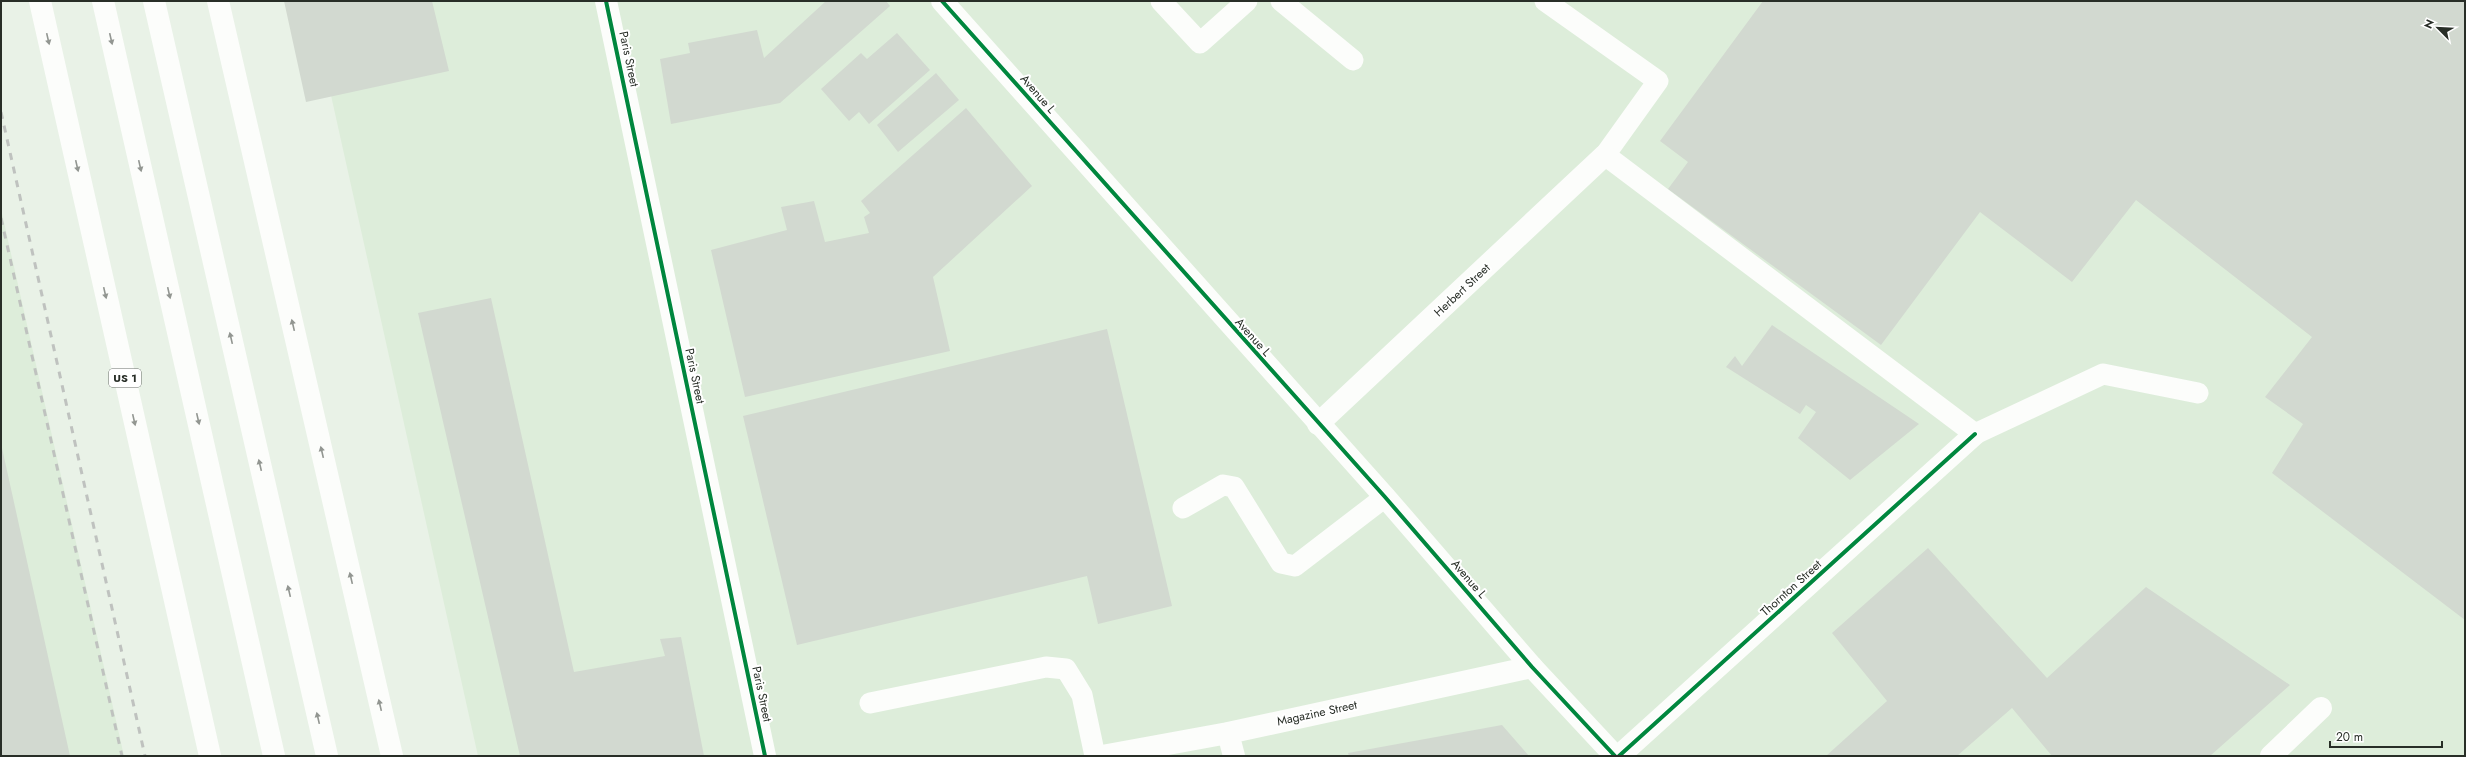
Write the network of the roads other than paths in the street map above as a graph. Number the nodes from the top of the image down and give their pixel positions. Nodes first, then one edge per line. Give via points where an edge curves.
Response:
1 (40, 1) edge
2 (103, 1) edge
3 (154, 1) edge
4 (218, 1) edge
5 (606, 1) edge
6 (942, 1) edge
7 (1161, 1) edge
8 (1247, 1) edge
9 (1281, 1) edge
10 (1545, 1) edge
11 (1353, 60) dead end
12 (1605, 155) junction
13 (2198, 393) dead end
14 (1318, 424) junction
15 (1975, 434) junction
16 (1385, 497) junction
17 (1183, 508) dead end
18 (1532, 667) junction
19 (870, 703) dead end
20 (2322, 708) dead end
21 (1228, 732) junction
22 (390, 750) edge
23 (210, 756) edge
24 (274, 756) edge
25 (327, 756) edge
26 (765, 756) edge
27 (1096, 756) edge
28 (1102, 756) edge
29 (1234, 756) edge
30 (1615, 756) edge
31 (1619, 756) edge
32 (2271, 756) edge

1 -> 23 main road, US 1
2 -> 24 main road
25 -> 3 main road
22 -> 4 main road
5 - 26 main road, Paris Street
6 - 14 main road, Avenue L
7 - 8 lane via 1200,43
9 - 11 lane
10 - 12 lane via 1658,81
12 - 14 main road, Herbert Street
12 - 15 lane
13 - 15 lane via 2103,374
14 - 16 main road, Avenue L
15 - 31 main road, Thornton Street
16 - 17 lane via 1295,566 1282,563 1234,487 1223,485
16 - 18 main road, Avenue L
18 - 21 main road, Magazine Street
18 - 30 main road, Avenue L
19 - 27 lane via 1046,668 1066,669 1082,695
20 - 32 main road
21 - 28 main road, Magazine Street
21 - 29 main road

